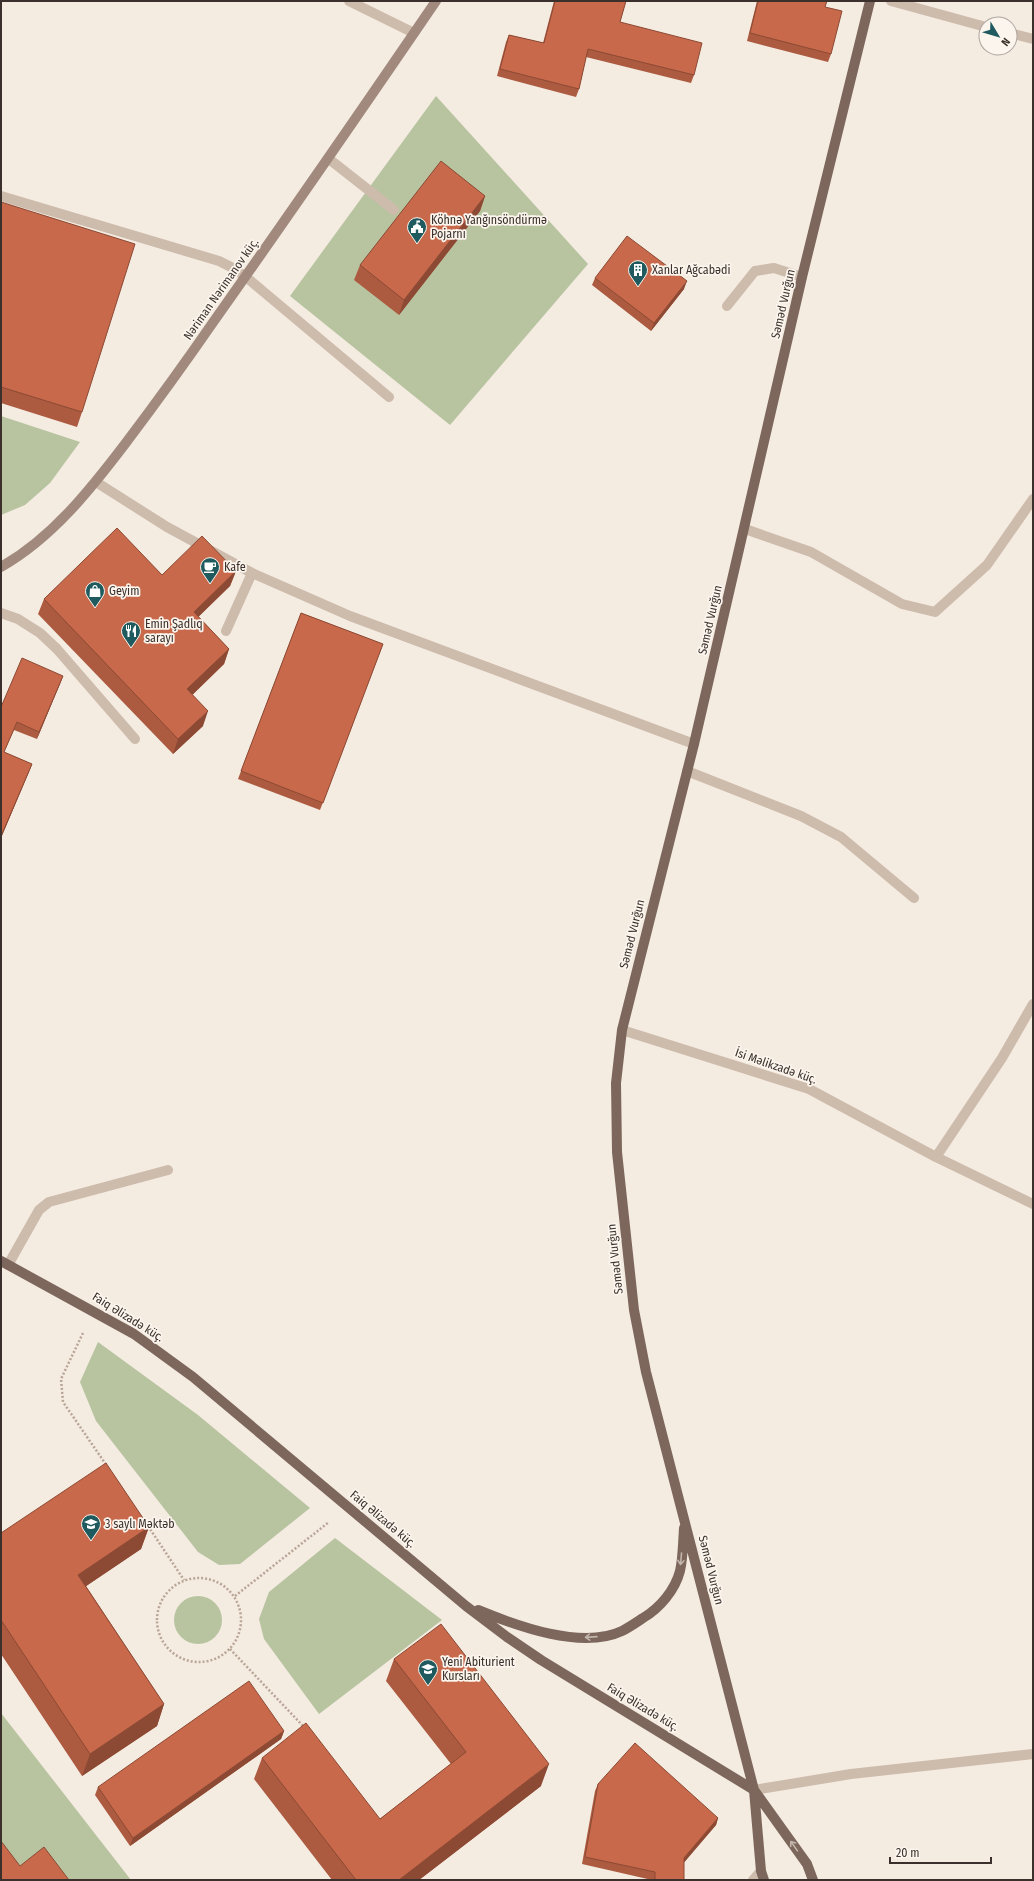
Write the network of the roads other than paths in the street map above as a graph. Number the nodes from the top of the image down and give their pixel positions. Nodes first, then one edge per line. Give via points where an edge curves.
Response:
1 (349, 1) edge
2 (436, 1) edge
3 (870, 1) edge
4 (891, 1) edge
5 (978, 25) edge
6 (414, 33) junction
7 (1018, 35) edge
8 (1033, 39) edge
9 (329, 159) junction
10 (1, 196) edge
11 (394, 210) dead end
12 (246, 277) junction
13 (802, 277) junction
14 (727, 306) dead end
15 (389, 397) dead end
16 (96, 482) junction
17 (1033, 499) edge
18 (745, 529) junction
19 (1, 567) edge
20 (252, 573) junction
21 (1, 613) edge
22 (226, 631) dead end
23 (135, 739) dead end
24 (694, 744) junction
25 (687, 771) junction
26 (914, 898) dead end
27 (1033, 1004) edge
28 (622, 1030) junction
29 (936, 1156) junction
30 (168, 1170) dead end
31 (1033, 1204) edge
32 (5, 1263) edge
33 (685, 1520) junction
34 (466, 1606) junction
35 (1033, 1754) edge
36 (754, 1790) junction
37 (763, 1875) edge
38 (753, 1880) edge
39 (813, 1880) edge

1 - 6 street
2 - 6 main road, Nəriman Nərimanov küç.
3 - 13 main road, Səməd Vurğun
4 - 5 street
6 - 9 main road, Nəriman Nərimanov küç.
7 - 8 street
9 - 11 street
9 - 12 main road, Nəriman Nərimanov küç.
10 - 12 street via 219,261 232,266
12 - 15 street
12 - 16 main road, Nəriman Nərimanov küç.
13 - 14 street via 774,268 755,271
13 - 18 main road, Səməd Vurğun
16 - 19 main road, Nəriman Nərimanov küç. via 55,526 17,558
16 - 20 street via 167,527
17 - 18 street via 987,565 935,612 902,604 811,552
18 - 24 main road, Səməd Vurğun
20 - 22 street
20 - 24 street via 350,616
21 - 23 street via 18,619 40,633
24 - 25 main road, Səməd Vurğun
25 - 26 street via 801,816 842,837
25 - 28 main road, Səməd Vurğun
27 - 29 street via 1002,1058
28 - 29 street, İsi Məlikzadə küç. via 809,1089
28 - 33 main road, Səməd Vurğun via 616,1083 616,1145 634,1310 646,1372
29 - 31 street, İsi Məlikzadə küç.
30 - 32 street via 49,1202 39,1210
32 - 34 main road, Faiq Əlizadə küç. via 134,1334 193,1377
33 -> 34 main road via 680,1571 669,1594 651,1614 622,1631 590,1638 559,1635 512,1624
33 - 36 main road, Səməd Vurğun
34 - 36 main road, Faiq Əlizadə küç. via 541,1660
35 - 36 street via 851,1774
36 - 37 main road, Səməd Vurğun
39 -> 36 main road via 807,1864
37 - 38 street

